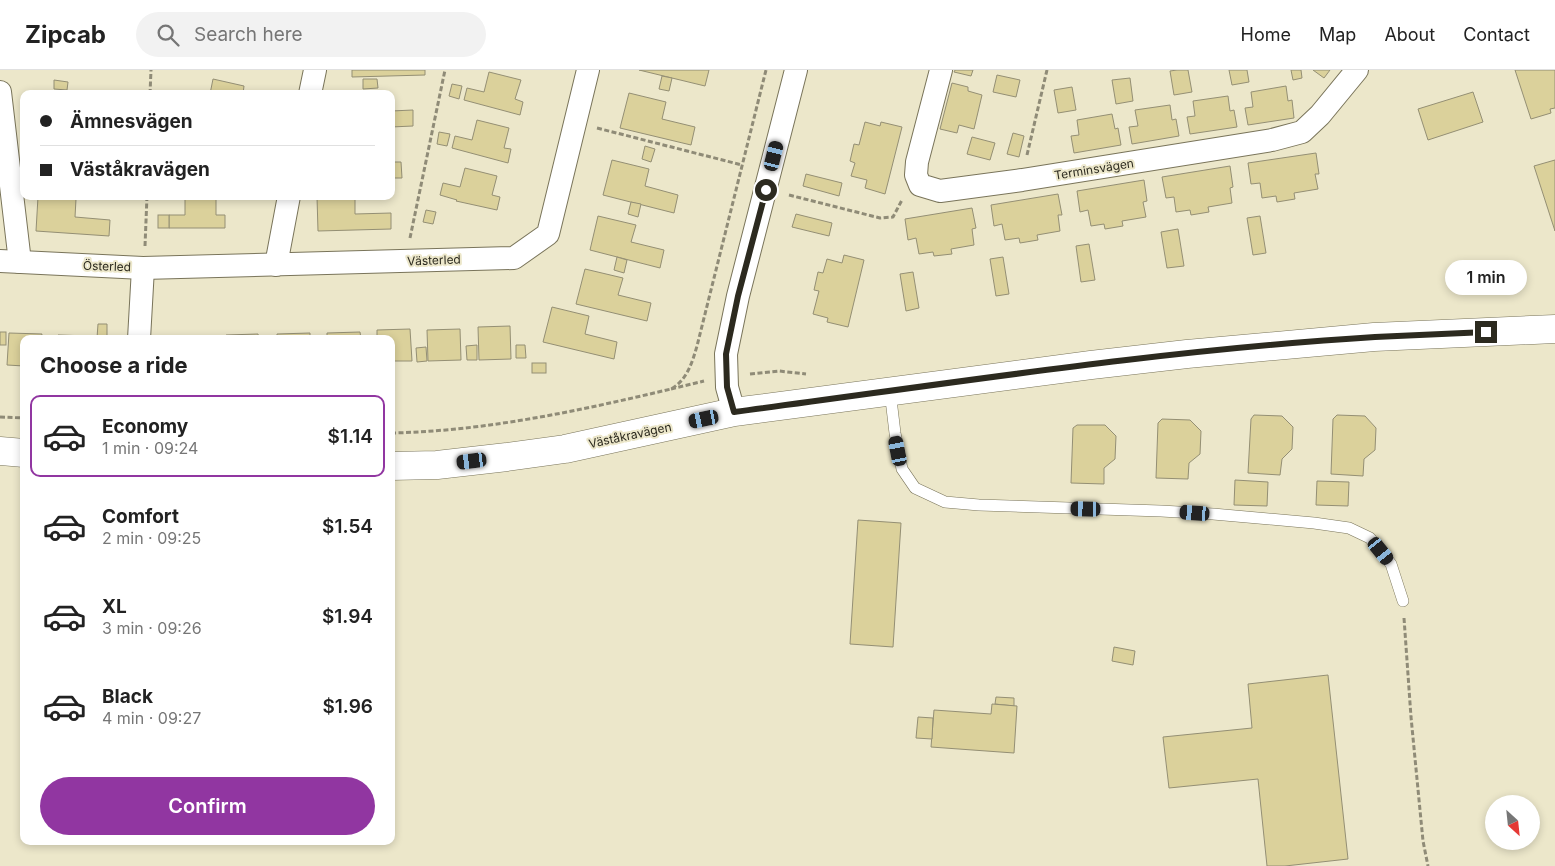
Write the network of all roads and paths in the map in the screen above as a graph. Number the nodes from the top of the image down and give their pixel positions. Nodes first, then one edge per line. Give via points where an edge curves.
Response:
1 (151, 70) edge
2 (315, 70) edge
3 (445, 70) edge
4 (588, 70) edge
5 (766, 70) edge
6 (796, 70) edge
7 (941, 70) edge
8 (1047, 70) edge
9 (1358, 70) edge
10 (150, 90) edge
11 (311, 90) edge
12 (0, 92) edge
13 (576, 123) junction
14 (742, 165) junction
15 (916, 175) junction
16 (1022, 180) junction
17 (766, 190) junction
18 (147, 200) edge
19 (288, 200) edge
20 (405, 261) junction
21 (10, 262) edge
22 (276, 265) junction
23 (143, 268) junction
24 (1555, 329) edge
25 (139, 335) edge
26 (890, 391) junction
27 (734, 412) junction
28 (0, 417) edge
29 (20, 418) edge
30 (395, 433) edge
31 (0, 451) edge
32 (20, 453) edge
33 (395, 466) edge
34 (1403, 601) joint
35 (1428, 866) edge

1 - 10 path
2 - 11 street
3 - 20 path
4 - 13 street, Västerled
5 - 14 path
6 - 17 street
7 - 15 street
8 - 16 path
9 - 16 street, Terminsvägen via 1302,132 1272,140
12 - 21 street
13 - 14 path
13 - 20 street, Västerled via 548,234 514,258
14 - 30 path via 692,362 677,386 586,409 516,422
15 - 16 street, Terminsvägen via 920,185 940,191
15 - 17 path via 893,217 880,218
17 - 27 street via 726,354 727,387
18 - 23 path
19 - 22 street
20 - 22 street, Västerled
21 - 23 street, Österled
22 - 23 street, Västerled
23 - 25 street, Österled
24 - 26 street, Väståkravägen via 1374,337 1265,347
26 - 27 street, Väståkravägen
26 - 34 lane via 902,470 915,488 945,502 1195,513 1348,528 1370,538 1391,564
27 - 33 street, Väståkravägen via 565,449 437,465
28 - 29 path
31 - 32 street
34 - 35 path via 1421,823

